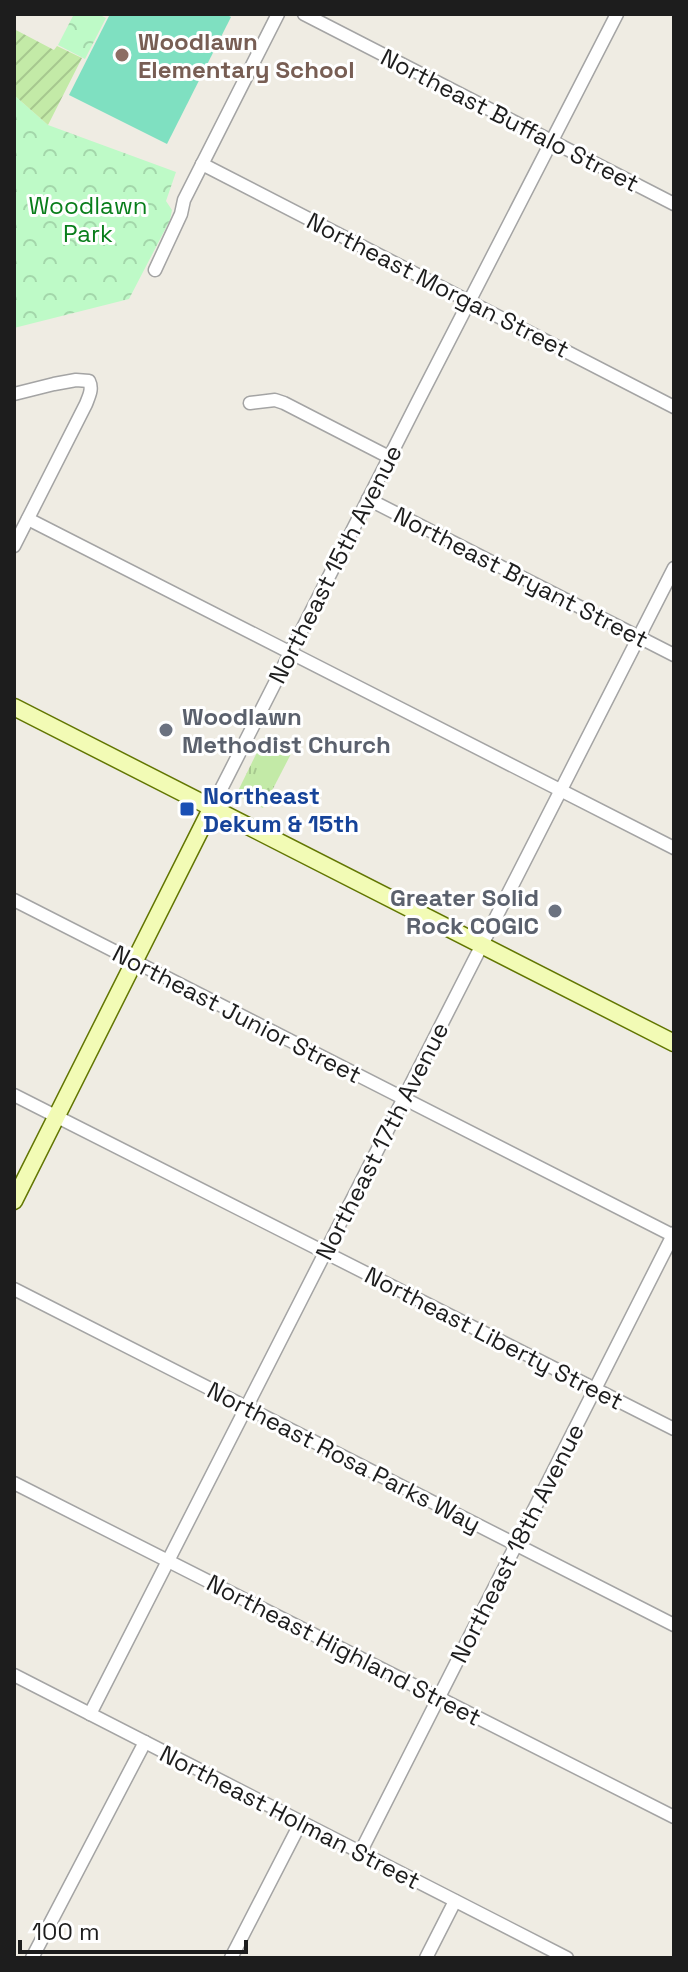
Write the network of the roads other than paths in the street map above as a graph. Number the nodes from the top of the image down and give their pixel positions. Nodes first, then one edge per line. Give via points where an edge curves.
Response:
1 (278, 14) edge
2 (304, 14) edge
3 (617, 14) edge
4 (551, 141) junction
5 (202, 164) junction
6 (674, 204) edge
7 (155, 270) dead end
8 (469, 302) junction
9 (14, 394) edge
10 (250, 403) dead end
11 (674, 407) edge
12 (389, 457) junction
13 (368, 499) junction
14 (28, 519) junction
15 (14, 546) edge
16 (674, 568) edge
17 (639, 637) junction
18 (290, 653) junction
19 (674, 655) edge
20 (14, 707) edge
21 (560, 790) junction
22 (212, 807) junction
23 (674, 848) edge
24 (14, 900) edge
25 (482, 945) junction
26 (136, 962) junction
27 (674, 1043) edge
28 (14, 1095) edge
29 (404, 1098) junction
30 (57, 1116) junction
31 (14, 1201) edge
32 (674, 1234) edge
33 (325, 1252) junction
34 (14, 1289) edge
35 (596, 1389) junction
36 (247, 1407) junction
37 (674, 1429) edge
38 (14, 1483) edge
39 (516, 1544) junction
40 (168, 1561) junction
41 (674, 1625) edge
42 (14, 1675) edge
43 (438, 1698) junction
44 (90, 1714) junction
45 (145, 1742) junction
46 (674, 1817) edge
47 (301, 1822) junction
48 (360, 1853) junction
49 (455, 1901) junction
50 (32, 1958) edge
51 (231, 1958) edge
52 (426, 1958) edge
53 (567, 1958) edge

1 - 5 street
2 - 4 street, Northeast Buffalo Street
3 - 4 street, Northeast 15th Avenue
4 - 6 street, Northeast Buffalo Street
4 - 8 street, Northeast 15th Avenue
5 - 7 street
5 - 8 street, Northeast Morgan Street
8 - 11 street, Northeast Morgan Street
8 - 12 street, Northeast 15th Avenue
9 - 14 street via 76,380 91,386
10 - 12 street via 284,403
12 - 13 street, Northeast 15th Avenue
13 - 17 street, Northeast Bryant Street
13 - 18 street, Northeast 15th Avenue
14 - 15 street
14 - 18 street
16 - 17 street, Northeast 17th Avenue
17 - 19 street, Northeast Bryant Street
17 - 21 street, Northeast 17th Avenue
18 - 21 street
18 - 22 street, Northeast 15th Avenue
20 - 22 street
21 - 23 street
21 - 25 street, Northeast 17th Avenue
22 - 25 street
22 - 26 street, Northeast 15th Avenue
24 - 26 street, Northeast Junior Street
25 - 27 street
25 - 29 street, Northeast 17th Avenue
26 - 29 street, Northeast Junior Street
26 - 30 street, Northeast 15th Avenue
28 - 30 street, Northeast Liberty Street
29 - 32 street, Northeast Junior Street
29 - 33 street, Northeast 17th Avenue
30 - 31 street, Northeast 15th Avenue
30 - 33 street, Northeast Liberty Street
32 - 35 street, Northeast 18th Avenue
33 - 35 street, Northeast Liberty Street
33 - 36 street, Northeast 17th Avenue
34 - 36 street, Northeast Rosa Parks Way
35 - 37 street, Northeast Liberty Street
35 - 39 street, Northeast 18th Avenue
36 - 39 street, Northeast Rosa Parks Way
36 - 40 street, Northeast 17th Avenue
38 - 40 street, Northeast Highland Street
39 - 41 street, Northeast Rosa Parks Way
39 - 43 street, Northeast 18th Avenue
40 - 43 street, Northeast Highland Street
40 - 44 street, Northeast 17th Avenue
42 - 44 street, Northeast Holman Street
43 - 46 street, Northeast Highland Street
43 - 48 street, Northeast 18th Avenue
44 - 45 street, Northeast Holman Street
45 - 47 street, Northeast Holman Street
45 - 50 street
47 - 48 street, Northeast Holman Street
47 - 51 street
48 - 49 street, Northeast Holman Street
49 - 52 street
49 - 53 street, Northeast Holman Street

